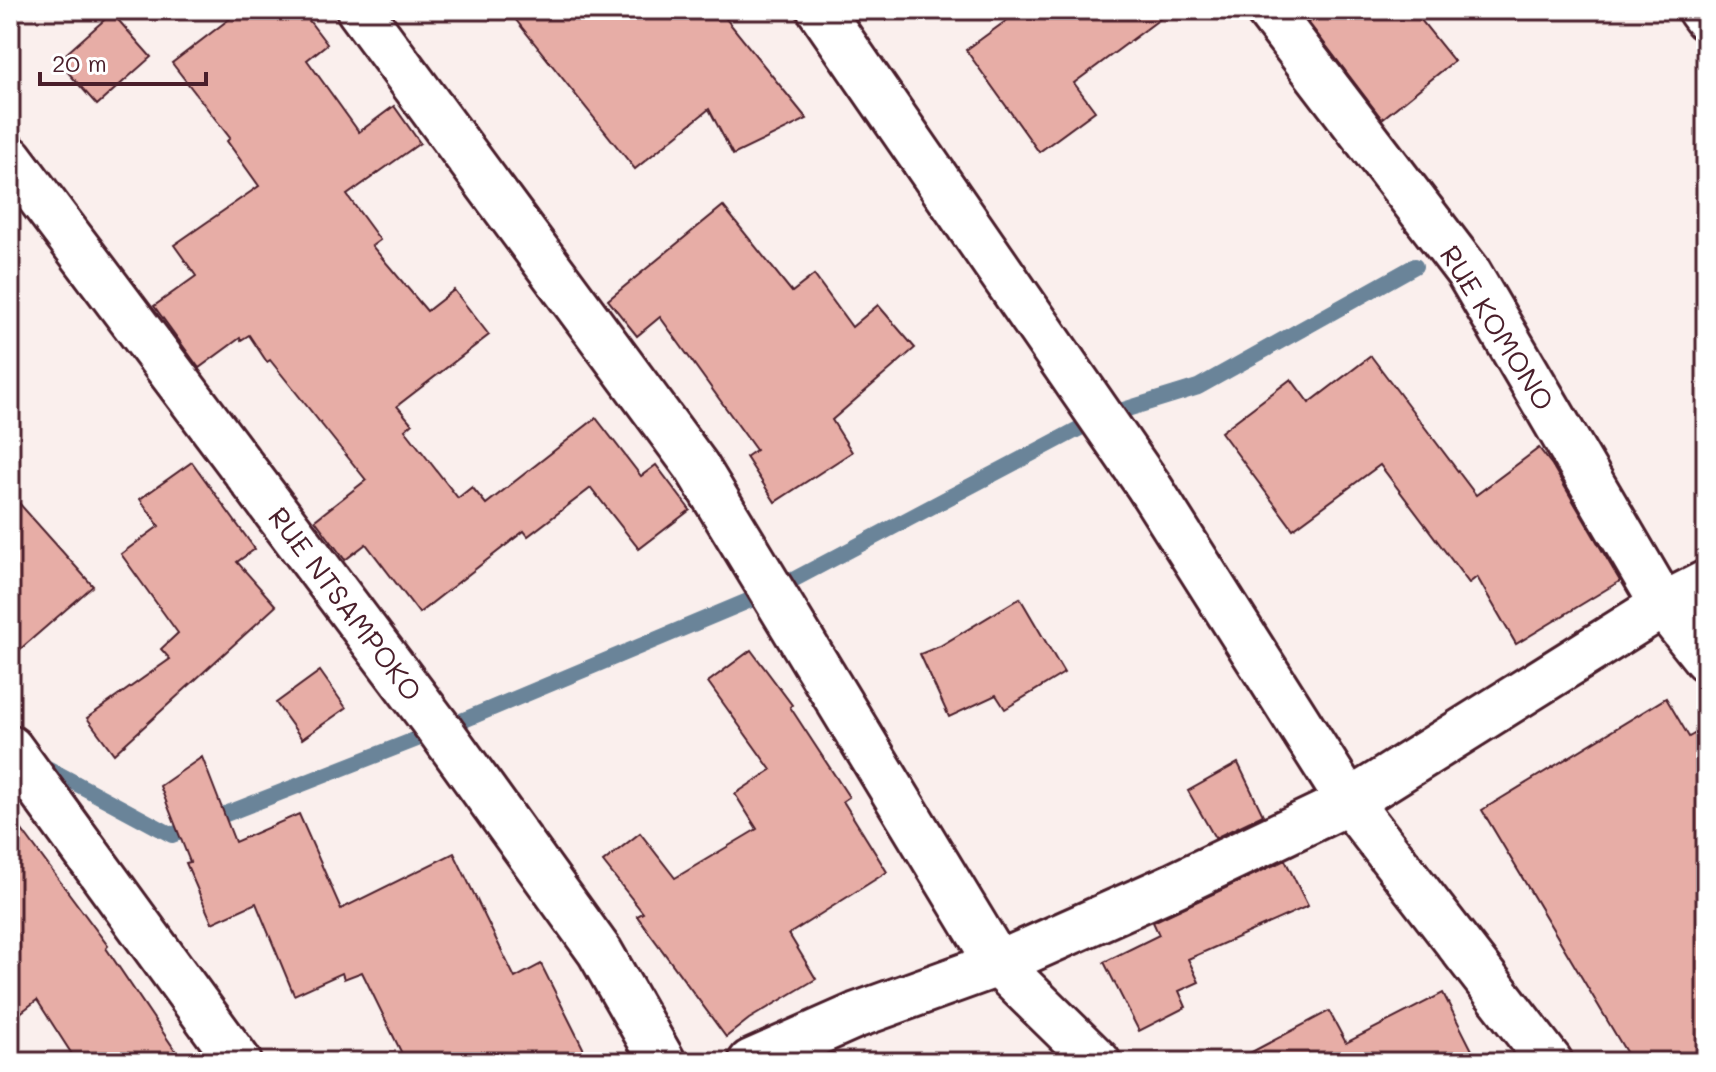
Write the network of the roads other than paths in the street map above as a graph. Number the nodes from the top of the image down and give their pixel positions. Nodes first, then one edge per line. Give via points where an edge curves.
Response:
1 (359, 10) edge
2 (820, 10) edge
3 (1268, 10) edge
4 (1700, 10) edge
5 (1706, 18) edge
6 (10, 158) edge
7 (1706, 583) edge
8 (1663, 605) junction
9 (1706, 659) edge
10 (10, 748) edge
11 (1349, 802) junction
12 (998, 964) junction
13 (239, 1062) edge
14 (663, 1062) edge
15 (751, 1062) edge
16 (1098, 1062) edge
17 (1550, 1062) edge

1 - 12 street via 696,466
2 - 11 street via 1148,485
3 - 8 street, RUE KOMONO via 1468,272
4 - 5 street
6 - 14 street, RUE NTSAMPOKO via 600,952
7 - 8 street
8 - 9 street, RUE KOMONO
8 - 11 street
10 - 13 street
11 - 12 street
11 - 17 street
12 - 15 street via 857,1015
12 - 16 street

